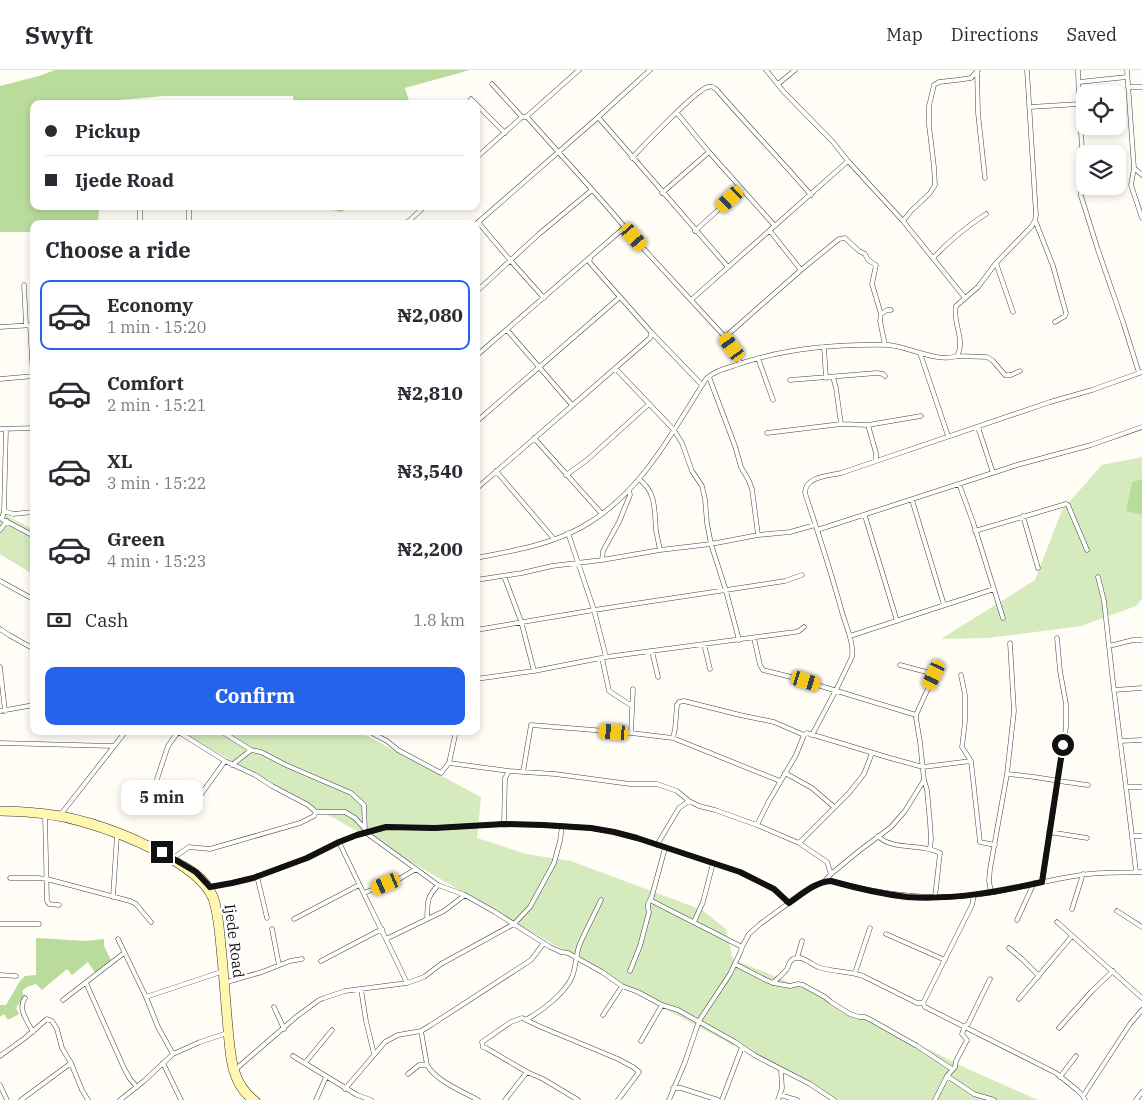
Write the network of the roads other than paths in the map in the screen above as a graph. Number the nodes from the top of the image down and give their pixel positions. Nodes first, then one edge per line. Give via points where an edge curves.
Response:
1 (579, 70) edge
2 (650, 70) edge
3 (766, 70) edge
4 (795, 70) edge
5 (977, 70) edge
6 (1027, 70) edge
7 (1078, 70) edge
8 (1127, 70) edge
9 (1127, 77) junction
10 (1079, 82) joint
11 (492, 84) dead end
12 (778, 84) junction
13 (1142, 87) edge
14 (1128, 88) junction
15 (1076, 104) edge
16 (1030, 107) junction
17 (480, 108) edge
18 (677, 114) junction
19 (524, 117) junction
20 (598, 117) junction
21 (504, 133) junction
22 (1081, 135) edge
23 (558, 152) junction
24 (709, 152) junction
25 (480, 154) edge
26 (632, 158) junction
27 (848, 161) junction
28 (1134, 168) junction
29 (1142, 175) edge
30 (985, 178) dead end
31 (741, 189) junction
32 (592, 190) junction
33 (662, 193) junction
34 (811, 195) junction
35 (422, 210) edge
36 (986, 214) dead end
37 (1142, 218) edge
38 (413, 220) edge
39 (480, 220) edge
40 (1035, 220) junction
41 (903, 221) junction
42 (480, 226) edge
43 (775, 226) junction
44 (625, 227) junction
45 (696, 230) junction
46 (770, 231) junction
47 (933, 258) junction
48 (590, 259) junction
49 (510, 260) junction
50 (996, 263) junction
51 (728, 268) junction
52 (801, 270) junction
53 (24, 285) dead end
54 (480, 288) edge
55 (620, 297) junction
56 (544, 298) junction
57 (965, 298) junction
58 (691, 300) junction
59 (891, 310) dead end
60 (1013, 312) dead end
61 (882, 314) junction
62 (1055, 322) dead end
63 (30, 325) edge
64 (0, 327) edge
65 (507, 330) junction
66 (651, 332) junction
67 (725, 337) junction
68 (885, 345) junction
69 (824, 347) junction
70 (920, 352) junction
71 (480, 353) edge
72 (957, 356) junction
73 (758, 358) junction
74 (740, 363) junction
75 (539, 367) junction
76 (616, 368) junction
77 (1020, 371) dead end
78 (1141, 373) edge
79 (30, 376) edge
80 (885, 376) dead end
81 (709, 377) junction
82 (833, 377) junction
83 (826, 378) junction
84 (0, 379) edge
85 (790, 380) dead end
86 (702, 385) junction
87 (773, 400) dead end
88 (649, 404) junction
89 (572, 405) junction
90 (920, 416) dead end
91 (480, 419) edge
92 (841, 424) junction
93 (868, 425) junction
94 (1142, 426) edge
95 (978, 427) junction
96 (30, 428) edge
97 (0, 429) edge
98 (6, 429) junction
99 (674, 430) junction
100 (767, 433) dead end
101 (948, 436) junction
102 (534, 438) junction
103 (876, 460) junction
104 (496, 472) junction
105 (993, 473) junction
106 (566, 475) junction
107 (639, 479) junction
108 (959, 484) junction
109 (480, 486) edge
110 (630, 490) junction
111 (912, 500) junction
112 (4, 511) junction
113 (30, 512) edge
114 (602, 514) junction
115 (864, 516) junction
116 (1023, 516) junction
117 (3, 519) edge
118 (815, 524) junction
119 (0, 530) edge
120 (817, 530) junction
121 (976, 531) junction
122 (568, 533) junction
123 (30, 534) edge
124 (758, 535) junction
125 (554, 539) junction
126 (712, 544) junction
127 (660, 550) junction
128 (1087, 550) dead end
129 (480, 557) edge
130 (602, 560) junction
131 (578, 563) junction
132 (1038, 568) dead end
133 (802, 575) dead end
134 (504, 576) junction
135 (1098, 577) dead end
136 (480, 579) edge
137 (0, 581) edge
138 (994, 588) junction
139 (726, 591) junction
140 (30, 596) edge
141 (944, 605) junction
142 (594, 610) junction
143 (1003, 618) dead end
144 (898, 620) junction
145 (521, 621) junction
146 (804, 627) dead end
147 (0, 629) edge
148 (480, 629) edge
149 (850, 636) junction
150 (754, 638) junction
151 (1057, 638) dead end
152 (738, 640) junction
153 (1142, 640) edge
154 (1010, 643) dead end
155 (704, 644) junction
156 (1109, 646) junction
157 (30, 647) edge
158 (652, 651) junction
159 (604, 657) junction
160 (900, 665) dead end
161 (0, 667) edge
162 (710, 668) dead end
163 (534, 671) junction
164 (961, 675) dead end
165 (658, 677) dead end
166 (480, 679) edge
167 (1142, 688) edge
168 (633, 689) dead end
169 (836, 690) junction
170 (1114, 690) junction
171 (30, 706) edge
172 (632, 706) junction
173 (3, 711) edge
174 (916, 714) junction
175 (631, 733) junction
176 (123, 735) edge
177 (176, 735) edge
178 (183, 735) edge
179 (227, 735) edge
180 (376, 735) edge
181 (455, 735) edge
182 (804, 735) junction
183 (812, 735) junction
184 (673, 738) junction
185 (1142, 740) edge
186 (1120, 741) junction
187 (0, 743) edge
188 (113, 746) junction
189 (251, 750) junction
190 (872, 753) junction
191 (225, 761) junction
192 (971, 761) junction
193 (449, 763) junction
194 (232, 765) junction
195 (923, 766) junction
196 (508, 771) junction
197 (523, 772) junction
198 (785, 773) junction
199 (1007, 774) junction
200 (924, 780) junction
201 (780, 781) junction
202 (1058, 782) junction
203 (1088, 785) dead end
204 (1127, 788) junction
205 (1142, 788) edge
206 (689, 801) junction
207 (834, 807) junction
208 (0, 809) edge
209 (316, 812) junction
210 (0, 813) edge
211 (61, 814) junction
212 (46, 816) junction
213 (504, 824) junction
214 (757, 825) junction
215 (562, 826) junction
216 (365, 831) junction
217 (1049, 832) junction
218 (117, 835) junction
219 (878, 836) junction
220 (1132, 836) junction
221 (1142, 836) edge
222 (1087, 838) dead end
223 (339, 842) junction
224 (799, 843) junction
225 (656, 845) junction
226 (995, 845) junction
227 (666, 848) junction
228 (930, 849) junction
229 (174, 858) junction
230 (713, 863) junction
231 (416, 869) junction
232 (1136, 872) junction
233 (1142, 872) edge
234 (831, 874) junction
235 (1083, 874) junction
236 (257, 876) junction
237 (10, 878) dead end
238 (47, 879) junction
239 (824, 882) junction
240 (1042, 882) junction
241 (438, 884) junction
242 (1034, 884) junction
243 (359, 885) junction
244 (210, 887) junction
245 (991, 892) junction
246 (364, 894) junction
247 (974, 895) junction
248 (465, 896) junction
249 (113, 897) junction
250 (935, 897) junction
251 (601, 900) dead end
252 (650, 900) junction
253 (789, 903) junction
254 (58, 905) dead end
255 (1072, 910) dead end
256 (1117, 911) dead end
257 (267, 918) dead end
258 (294, 919) dead end
259 (427, 919) junction
260 (1017, 920) dead end
261 (151, 922) dead end
262 (694, 922) junction
263 (1058, 922) dead end
264 (0, 924) edge
265 (39, 924) dead end
266 (514, 924) junction
267 (1142, 927) edge
268 (870, 928) dead end
269 (272, 929) dead end
270 (382, 929) junction
271 (886, 934) dead end
272 (1072, 936) junction
273 (118, 938) dead end
274 (386, 938) junction
275 (802, 941) dead end
276 (544, 943) junction
277 (742, 946) junction
278 (1009, 948) dead end
279 (124, 953) junction
280 (576, 958) junction
281 (797, 958) junction
282 (302, 959) dead end
283 (945, 960) junction
284 (321, 962) dead end
285 (735, 964) junction
286 (279, 965) junction
287 (630, 971) dead end
288 (1113, 971) junction
289 (221, 972) junction
290 (855, 973) junction
291 (0, 975) edge
292 (16, 976) dead end
293 (1039, 976) junction
294 (990, 979) dead end
295 (226, 982) junction
296 (86, 983) junction
297 (407, 983) junction
298 (773, 983) junction
299 (622, 986) junction
300 (361, 989) junction
301 (146, 997) junction
302 (25, 998) dead end
303 (1142, 998) edge
304 (1019, 999) dead end
305 (63, 1000) dead end
306 (923, 1003) junction
307 (662, 1005) junction
308 (274, 1007) dead end
309 (1142, 1010) edge
310 (604, 1015) dead end
311 (527, 1019) junction
312 (699, 1021) junction
313 (965, 1026) junction
314 (1059, 1028) dead end
315 (284, 1029) junction
316 (332, 1030) dead end
317 (421, 1031) junction
318 (33, 1032) junction
319 (226, 1033) junction
320 (642, 1040) dead end
321 (742, 1047) junction
322 (173, 1054) junction
323 (374, 1054) junction
324 (0, 1056) edge
325 (293, 1056) dead end
326 (1076, 1056) dead end
327 (71, 1063) junction
328 (163, 1063) junction
329 (305, 1063) junction
330 (427, 1065) junction
331 (236, 1069) junction
332 (952, 1069) junction
333 (781, 1070) junction
334 (527, 1072) junction
335 (408, 1074) dead end
336 (947, 1076) junction
337 (326, 1077) junction
338 (1060, 1077) junction
339 (0, 1085) edge
340 (137, 1087) junction
341 (345, 1088) junction
342 (673, 1088) junction
343 (1142, 1092) edge
344 (780, 1095) junction
345 (1084, 1098) edge
346 (123, 1099) edge
347 (7, 1100) edge
348 (21, 1100) edge
349 (88, 1100) edge
350 (181, 1100) edge
351 (250, 1100) edge
352 (257, 1100) edge
353 (316, 1100) edge
354 (371, 1100) edge
355 (478, 1100) edge
356 (504, 1100) edge
357 (578, 1100) edge
358 (618, 1100) edge
359 (669, 1100) edge
360 (718, 1100) edge
361 (722, 1100) edge
362 (778, 1100) edge
363 (797, 1100) edge
364 (834, 1100) edge
365 (935, 1100) edge
366 (994, 1100) edge
367 (1136, 1100) edge

1 - 19 street
2 - 20 street
3 - 12 street
4 - 12 street
5 - 30 street
5 - 41 street via 971,78 939,82 934,86 929,116 935,185
6 - 16 street
7 - 10 street
8 - 9 street
9 - 10 street
9 - 14 street
11 - 19 street
12 - 27 street
13 - 14 street
14 - 28 street
15 - 16 street
16 - 40 street
17 - 21 street
18 - 24 street
18 - 26 street
18 - 34 street via 694,96 707,87 713,87
19 - 21 street
19 - 23 street
20 - 23 street
20 - 26 street
21 - 25 street
22 - 78 street via 1084,176 1080,184 1081,196
23 - 32 street
23 - 39 street
24 - 31 street
24 - 33 street
26 - 33 street
27 - 34 street
27 - 41 street
28 - 29 street
28 - 37 street via 1131,185
31 - 43 street
31 - 45 street
32 - 44 street
32 - 49 street
33 - 45 street
34 - 43 street
35 - 38 street
36 - 47 street
40 - 50 street
40 - 62 street via 1066,312
41 - 47 street
42 - 49 street
43 - 46 street
44 - 48 street
44 - 58 street
45 - 51 street
46 - 51 street
46 - 52 street
47 - 57 street
48 - 55 street
48 - 56 street
49 - 54 street
49 - 56 street
50 - 57 street via 978,288
50 - 60 street
51 - 58 street
52 - 61 street via 839,239 845,238 876,266 872,284
52 - 67 street
53 - 63 street
55 - 66 street
55 - 75 street
56 - 65 street
57 - 72 street via 955,310 960,342
58 - 67 street
59 - 61 street
61 - 68 street via 880,321
63 - 64 street
65 - 71 street
65 - 75 street
66 - 76 street via 650,338
66 - 86 street
67 - 74 street
68 - 69 street
68 - 70 street
69 - 73 street
69 - 83 street
70 - 72 street via 949,358
70 - 101 street
72 - 77 street via 987,358 1005,375
73 - 74 street
73 - 87 street
74 - 81 street
75 - 89 street
75 - 91 street
76 - 88 street
76 - 89 street
78 - 95 street
79 - 84 street
80 - 82 street via 881,373
81 - 86 street
81 - 124 street via 752,489
82 - 83 street
82 - 92 street
83 - 85 street
86 - 99 street
88 - 99 street
88 - 106 street
89 - 102 street
90 - 93 street
92 - 93 street
92 - 100 street
93 - 103 street
94 - 105 street via 1091,445
95 - 101 street
95 - 105 street
96 - 98 street
97 - 98 street
98 - 112 street
99 - 107 street
99 - 126 street via 704,492
101 - 103 street
102 - 104 street
102 - 106 street
103 - 118 street via 807,484 805,493
104 - 109 street
104 - 125 street
105 - 108 street
106 - 114 street
107 - 110 street
107 - 127 street via 646,484 652,496
108 - 111 street
108 - 121 street
110 - 114 street
110 - 130 street via 619,522 604,548
111 - 115 street
111 - 141 street
112 - 113 street via 13,514
112 - 117 street
114 - 122 street
115 - 120 street
115 - 144 street
116 - 121 street
116 - 128 street via 1068,505
116 - 132 street
117 - 119 street
117 - 123 street
118 - 120 street
118 - 124 street via 790,532
120 - 149 street
121 - 138 street
122 - 125 street
122 - 131 street
124 - 126 street
125 - 129 street
126 - 127 street
126 - 139 street
127 - 130 street
130 - 131 street
131 - 134 street
131 - 142 street
133 - 139 street
134 - 136 street
134 - 145 street
135 - 156 street
137 - 140 street
138 - 141 street
138 - 143 street
139 - 142 street
139 - 152 street
141 - 144 street
142 - 145 street
142 - 159 street
144 - 149 street
145 - 148 street
145 - 163 street
146 - 150 street via 796,632
147 - 157 street
149 - 169 street via 852,657
150 - 152 street
150 - 169 street via 763,670
151 - 202 street via 1066,704
152 - 155 street
153 - 156 street
154 - 199 street via 1014,711
155 - 158 street
155 - 162 street
156 - 170 street
158 - 159 street
158 - 165 street
159 - 163 street
159 - 172 street via 609,691
160 - 174 street via 934,674
161 - 173 street
163 - 166 street
164 - 192 street via 965,695 962,747
167 - 170 street
168 - 172 street
169 - 174 street
169 - 183 street
170 - 186 street
171 - 173 street
172 - 175 street
174 - 195 street
175 - 184 street
175 - 197 street via 531,725
176 - 188 street
177 - 191 street via 168,746 157,779 158,787 194,804
178 - 191 street
179 - 189 street
180 - 193 street via 440,773
181 - 193 street
182 - 183 street
182 - 184 street via 774,722 684,701 677,705
182 - 198 street
183 - 190 street
184 - 201 street
185 - 186 street
186 - 204 street
187 - 188 street
188 - 211 street
189 - 194 street
189 - 216 street via 351,793 364,806
190 - 195 street
190 - 207 street via 864,774
191 - 194 street
192 - 195 street
192 - 226 street via 980,842
193 - 196 street
194 - 209 street via 255,775
195 - 200 street
196 - 197 street
196 - 213 street
197 - 206 street via 657,784 677,791
198 - 201 street
198 - 207 street via 812,788
199 - 202 street
199 - 226 street
200 - 219 street via 905,811
200 - 228 street
201 - 214 street
202 - 203 street
202 - 217 street
204 - 205 street
204 - 220 street
206 - 214 street
206 - 225 street via 679,808
207 - 224 street
208 - 211 main road, Ijede Road
209 - 216 street via 345,812 355,818
209 - 229 street via 300,823 210,849 188,848
210 - 212 main road, Ijede Road
211 - 229 main road, Ijede Road via 119,832
212 - 218 main road, Ijede Road
212 - 238 street
213 - 215 street
213 - 216 street via 386,827
214 - 224 street
215 - 225 street via 614,832
215 - 266 street via 552,867 530,907
216 - 223 street
216 - 231 street
217 - 222 street
217 - 240 street
218 - 249 street
218 - 289 main road, Ijede Road via 171,861 206,889 213,906
219 - 228 street via 893,844
219 - 234 street
220 - 221 street
220 - 232 street
223 - 236 street via 307,858
223 - 243 street
224 - 234 street via 827,862
225 - 227 street
226 - 245 street via 989,875
227 - 230 street
227 - 252 street
228 - 250 street via 940,852
229 - 244 main road, Ijede Road via 196,872
230 - 253 street via 758,880
230 - 262 street
231 - 241 street
231 - 246 street
232 - 233 street
232 - 235 street
234 - 239 street
235 - 240 street
235 - 255 street
236 - 244 street
236 - 257 street
237 - 238 street
238 - 249 street
238 - 254 street via 48,903
239 - 250 street via 907,896
239 - 253 street
240 - 242 street
241 - 248 street
241 - 259 street via 428,899
242 - 245 street
242 - 260 street
243 - 246 street
243 - 258 street
244 - 295 main road, Ijede Road via 221,928
245 - 247 street
246 - 270 street
247 - 250 street
247 - 283 street
248 - 259 street
248 - 266 street
249 - 261 street via 136,904
251 - 280 street
252 - 262 street
252 - 287 street via 640,946
253 - 277 street via 749,934
256 - 267 street
259 - 274 street
262 - 277 street
263 - 272 street
264 - 265 street
266 - 276 street
266 - 297 street via 424,977
268 - 290 street
269 - 286 street
270 - 274 street
270 - 284 street
271 - 283 street
272 - 288 street
272 - 293 street
273 - 279 street
274 - 297 street
275 - 281 street
276 - 280 street
276 - 317 street via 528,962
277 - 285 street
278 - 293 street
279 - 296 street
279 - 301 street
280 - 299 street
280 - 311 street via 568,985 539,1013
281 - 290 street via 825,969
281 - 298 street via 790,961 787,969
282 - 286 street
283 - 306 street
285 - 298 street
285 - 312 street
286 - 295 street
288 - 303 street
288 - 314 street
289 - 301 street
289 - 319 main road, Ijede Road
290 - 306 street
291 - 292 street
293 - 304 street
294 - 313 street
295 - 331 main road, Ijede Road
296 - 305 street
296 - 340 street via 124,1068
297 - 300 street
298 - 332 street via 803,985 850,1014 865,1017 917,1046
299 - 307 street
299 - 310 street
300 - 315 street via 324,998
300 - 323 street
301 - 322 street
302 - 318 street via 21,1008
306 - 313 street via 927,1009
307 - 312 street
307 - 320 street
308 - 315 street
309 - 345 street
311 - 334 street via 511,1022 482,1042 483,1047
311 - 358 street via 639,1072
312 - 321 street
312 - 342 street
313 - 332 street via 962,1034 967,1040
313 - 338 street
315 - 331 street
316 - 329 street
317 - 323 street via 398,1035 385,1042
317 - 330 street
318 - 324 street
318 - 327 street via 48,1019 52,1021
319 - 322 street
319 - 351 main road, Ijede Road via 233,1076
321 - 333 street
321 - 361 street
322 - 328 street
323 - 341 street
325 - 329 street
326 - 338 street
327 - 348 street
327 - 349 street
328 - 340 street
328 - 350 street
329 - 337 street
330 - 335 street via 420,1064
330 - 355 street via 443,1081
331 - 352 main road, Ijede Road via 244,1088
332 - 336 street
333 - 344 street
333 - 364 street
334 - 356 street
334 - 357 street
336 - 365 street
336 - 366 street via 974,1094
337 - 341 street
337 - 353 street
338 - 345 street
339 - 347 street
340 - 346 street
341 - 354 street
342 - 359 street
342 - 360 street
343 - 367 street
344 - 362 street
344 - 363 street

